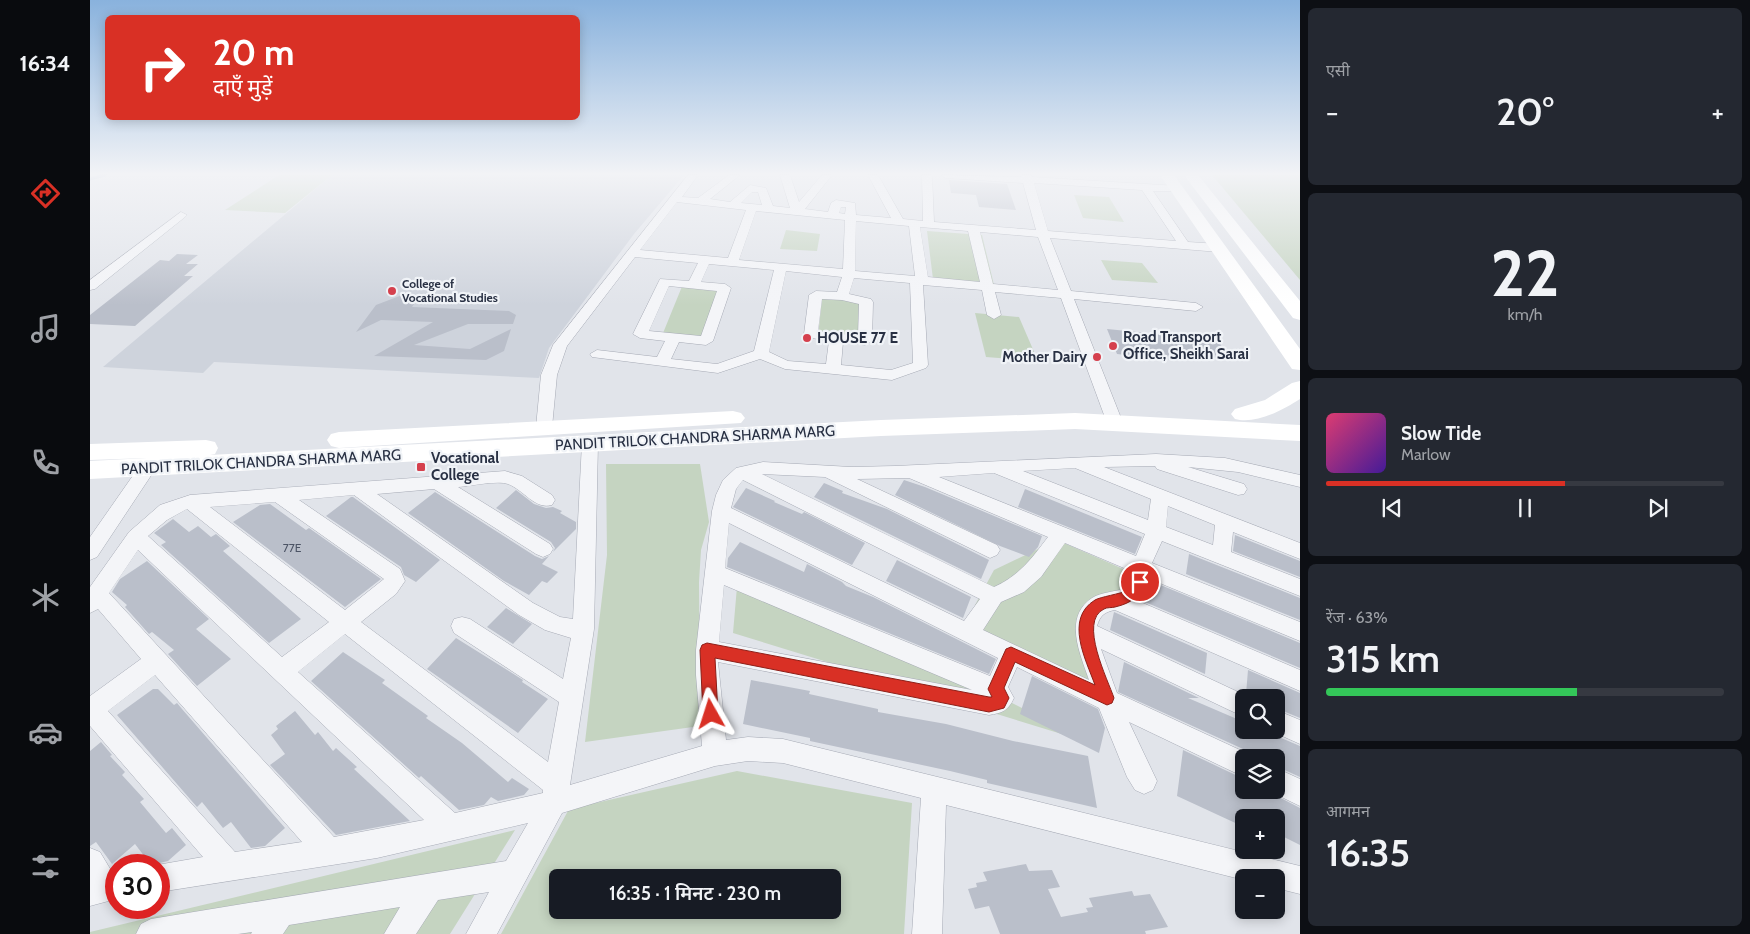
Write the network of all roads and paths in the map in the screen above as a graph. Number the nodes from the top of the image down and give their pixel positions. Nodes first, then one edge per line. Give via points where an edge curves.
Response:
1 (852, 218) edge
2 (176, 219) edge
3 (660, 219) edge
4 (748, 219) edge
5 (859, 219) edge
6 (897, 219) edge
7 (929, 219) edge
8 (1038, 219) edge
9 (1166, 219) edge
10 (1198, 219) edge
11 (1226, 219) edge
12 (899, 222) junction
13 (914, 224) junction
14 (929, 225) junction
15 (973, 228) junction
16 (1042, 234) junction
17 (1185, 246) junction
18 (1219, 248) junction
19 (633, 253) junction
20 (705, 260) junction
21 (732, 263) junction
22 (781, 268) junction
23 (849, 275) junction
24 (919, 281) junction
25 (693, 285) junction
26 (90, 286) edge
27 (987, 287) junction
28 (1066, 294) junction
29 (842, 296) junction
30 (1196, 307) dead end
31 (1300, 314) edge
32 (994, 315) dead end
33 (674, 338) junction
34 (836, 338) junction
35 (597, 354) dead end
36 (761, 354) junction
37 (662, 362) junction
38 (1300, 364) edge
39 (833, 369) junction
40 (1300, 388) edge
41 (1111, 414) junction
42 (1242, 414) junction
43 (1300, 417) edge
44 (544, 427) junction
45 (1260, 431) junction
46 (1300, 433) edge
47 (1300, 438) edge
48 (590, 444) junction
49 (90, 452) edge
50 (1146, 460) junction
51 (1076, 463) junction
52 (995, 467) junction
53 (147, 468) junction
54 (90, 470) edge
55 (908, 471) junction
56 (742, 472) junction
57 (827, 473) junction
58 (1300, 481) edge
59 (436, 482) junction
60 (358, 488) junction
61 (1238, 489) dead end
62 (277, 494) junction
63 (1160, 497) junction
64 (546, 500) dead end
65 (190, 502) junction
66 (721, 511) junction
67 (1225, 522) junction
68 (1156, 532) junction
69 (1061, 534) junction
70 (136, 537) junction
71 (543, 549) dead end
72 (990, 550) dead end
73 (1300, 551) edge
74 (90, 552) edge
75 (1221, 558) junction
76 (1141, 566) junction
77 (716, 572) junction
78 (1300, 588) edge
79 (994, 596) junction
80 (93, 600) edge
81 (1116, 601) junction
82 (343, 623) junction
83 (462, 626) dead end
84 (583, 629) junction
85 (1085, 631) junction
86 (1300, 632) edge
87 (968, 634) junction
88 (707, 650) junction
89 (1011, 654) junction
90 (156, 661) junction
91 (282, 671) junction
92 (1300, 681) edge
93 (996, 689) junction
94 (571, 698) junction
95 (1107, 698) junction
96 (1235, 702) edge
97 (90, 709) edge
98 (1285, 725) edge
99 (1300, 732) edge
100 (715, 754) junction
101 (1235, 761) edge
102 (1144, 781) dead end
103 (1285, 786) edge
104 (934, 788) junction
105 (556, 793) junction
106 (1300, 793) edge
107 (451, 827) junction
108 (329, 852) junction
109 (90, 862) edge
110 (230, 868) junction
111 (516, 873) junction
112 (170, 876) edge
113 (1300, 880) edge
114 (430, 887) junction
115 (104, 888) edge
116 (274, 923) edge
117 (151, 934) edge
118 (399, 934) edge
119 (481, 934) edge
120 (927, 934) edge

1 - 23 street
2 - 26 street
3 - 19 street
4 - 21 street
5 - 12 street
6 - 12 street
7 - 14 street
8 - 16 street
9 - 17 street
10 - 18 main road
11 - 31 main road
12 - 13 street
13 - 14 street
13 - 24 street
14 - 15 street
15 - 16 street
15 - 27 street
16 - 17 street
16 - 28 street
17 - 18 street
18 - 38 main road
19 - 20 street
19 - 44 street via 560,345 549,375
20 - 21 street
20 - 25 street
21 - 22 street
22 - 23 street
22 - 36 street
23 - 24 street
23 - 29 street
24 - 27 street
24 - 39 street via 921,365 892,375
25 - 33 street via 724,288 706,341
25 - 33 street via 666,282 640,334
27 - 28 street
27 - 32 street
28 - 30 street
28 - 41 street
29 - 34 street via 816,295 811,334
29 - 34 street via 866,302 865,341
33 - 37 street
34 - 39 street
35 - 37 street
36 - 37 street via 718,369
36 - 39 street via 785,365
40 - 42 main road via 1268,408
41 - 42 main road, PANDIT TRILOK CHANDRA SHARMA MARG
41 - 44 main road, PANDIT TRILOK CHANDRA SHARMA MARG via 1009,406
41 - 45 main road, PANDIT TRILOK CHANDRA SHARMA MARG
41 - 48 main road, PANDIT TRILOK CHANDRA SHARMA MARG via 1075,420
42 - 43 main road, PANDIT TRILOK CHANDRA SHARMA MARG
44 - 49 main road, PANDIT TRILOK CHANDRA SHARMA MARG via 230,447
45 - 46 main road, PANDIT TRILOK CHANDRA SHARMA MARG
45 - 47 main road
48 - 53 main road, PANDIT TRILOK CHANDRA SHARMA MARG
48 - 84 street
50 - 51 street
50 - 58 street via 1201,461 1239,466
50 - 61 street
51 - 52 street
51 - 63 street
52 - 55 street
52 - 68 street
53 - 54 main road, PANDIT TRILOK CHANDRA SHARMA MARG
53 - 74 street
55 - 57 street
55 - 69 street
56 - 57 street via 764,468
56 - 66 street via 730,483
56 - 79 street
57 - 72 street
59 - 60 street
59 - 64 street via 505,477 516,480
59 - 71 street
60 - 62 street
60 - 84 street via 526,609 567,630
62 - 65 street
62 - 82 street via 393,575 395,581 389,588
63 - 67 street
63 - 68 street
65 - 70 street via 176,504 151,520
65 - 82 street
66 - 77 street
66 - 87 street
67 - 73 street
67 - 75 street
68 - 75 street
68 - 76 street
69 - 76 street
69 - 79 street via 1034,571 1017,586
70 - 80 street
70 - 91 street
75 - 78 street
76 - 81 street via 1140,582 1134,594
76 - 86 street
77 - 88 street
77 - 93 street
79 - 87 street
80 - 90 street
81 - 85 street via 1100,604 1090,614
81 - 92 street
82 - 91 street
82 - 105 street
83 - 94 street
84 - 94 street
85 - 95 street
85 - 96 street
87 - 89 street
88 - 93 street via 989,704 998,703 1002,698
88 - 100 street
89 - 93 street
89 - 95 street
90 - 97 street
90 - 108 street
91 - 107 street
94 - 105 street
95 - 101 street
95 - 102 street
97 - 110 street
98 - 99 street
100 - 104 street via 748,749 783,751
100 - 105 street
103 - 106 street
104 - 113 street
104 - 120 street
105 - 107 street
105 - 111 street
107 - 108 street
108 - 110 street
109 - 115 street
110 - 112 street
111 - 114 street
111 - 119 street
114 - 116 street
114 - 118 street
116 - 117 street

